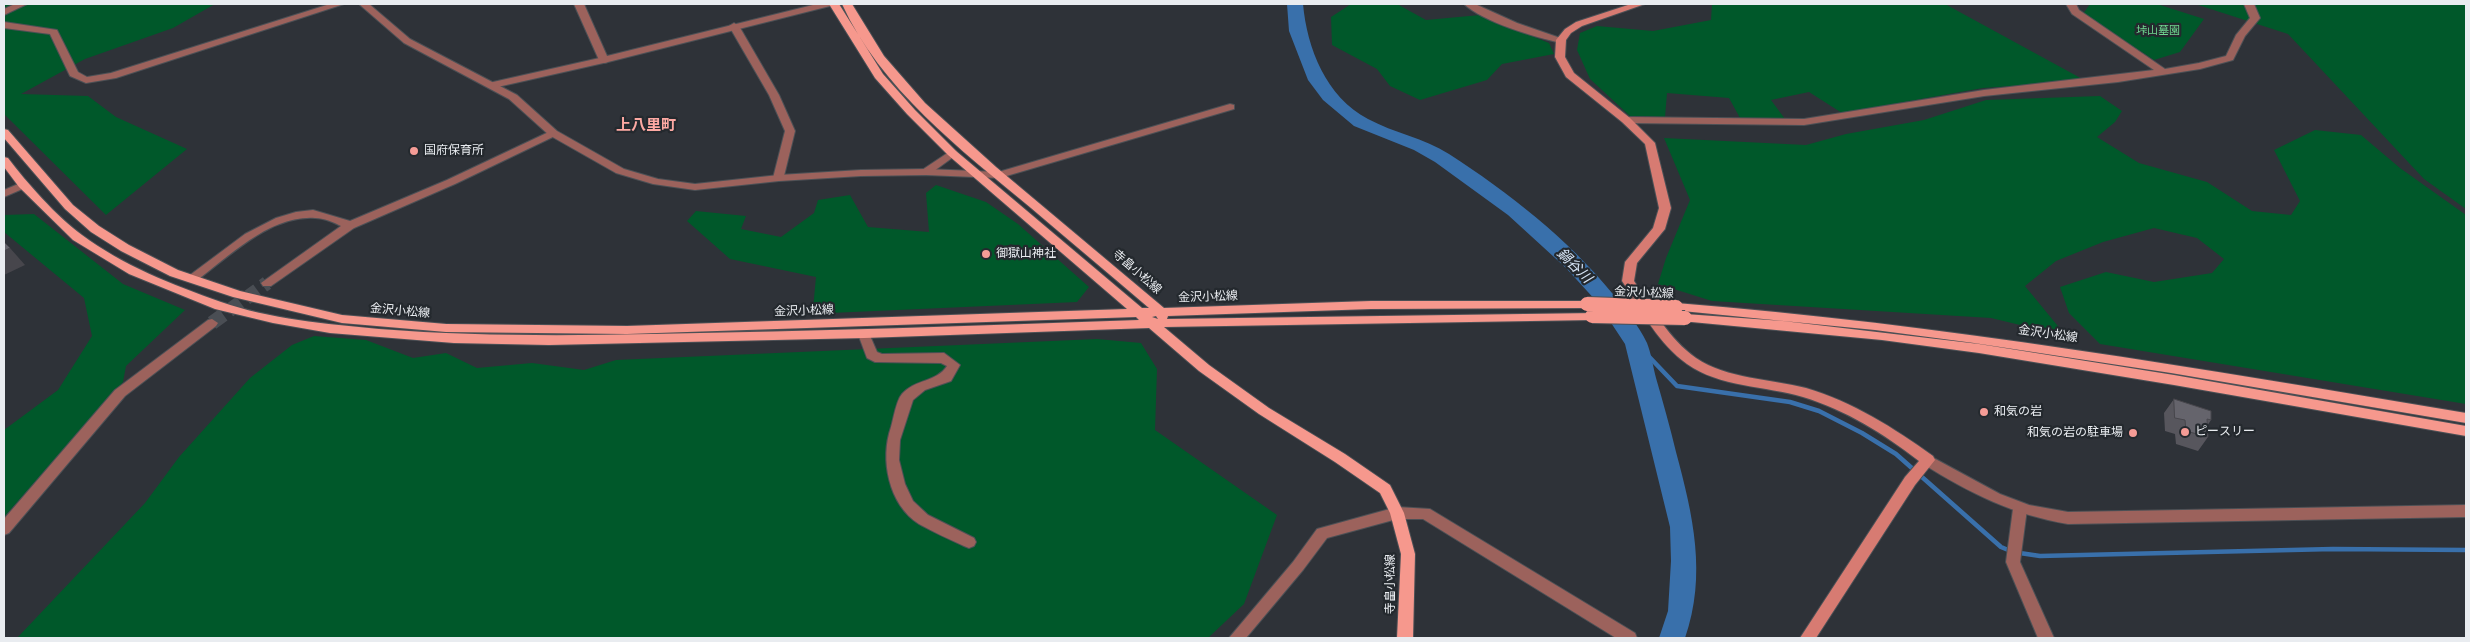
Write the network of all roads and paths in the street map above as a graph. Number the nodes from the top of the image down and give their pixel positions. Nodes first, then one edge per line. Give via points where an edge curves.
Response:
1 (22, 4) edge
2 (339, 4) edge
3 (364, 4) edge
4 (579, 4) edge
5 (827, 4) edge
6 (834, 4) edge
7 (847, 4) edge
8 (1469, 4) edge
9 (1640, 4) edge
10 (2071, 4) edge
11 (2250, 4) edge
12 (4, 12) edge
13 (4, 25) edge
14 (734, 26) junction
15 (1561, 40) junction
16 (604, 60) junction
17 (2162, 71) junction
18 (493, 85) junction
19 (1230, 107) dead end
20 (1626, 120) junction
21 (4, 132) edge
22 (553, 133) junction
23 (952, 153) junction
24 (4, 160) edge
25 (926, 172) junction
26 (978, 174) junction
27 (999, 175) junction
28 (779, 178) junction
29 (23, 185) junction
30 (4, 194) edge
31 (350, 225) junction
32 (192, 278) junction
33 (267, 283) tunnel mouth
34 (1589, 310) junction
35 (1139, 312) junction
36 (1162, 317) junction
37 (212, 323) tunnel mouth
38 (1150, 324) junction
39 (864, 334) junction
40 (1168, 338) junction
41 (2466, 418) edge
42 (2466, 431) edge
43 (1926, 463) junction
44 (2020, 509) junction
45 (2466, 511) edge
46 (1397, 513) junction
47 (4, 529) edge
48 (969, 542) dead end
49 (1237, 638) edge
50 (1405, 638) edge
51 (1630, 638) edge
52 (1808, 638) edge
53 (2046, 638) edge

1 - 12 street
2 - 13 street via 112,76 86,80 74,74 54,32
3 - 18 street via 407,41
4 - 16 street
5 - 14 street
6 - 23 main road via 879,76
7 - 27 main road, 寺畠小松線 via 859,28 890,73 948,133
8 - 15 street via 1493,17
9 - 15 main road via 1579,24
10 - 17 street via 2075,12
11 - 17 street via 2255,18 2230,58
14 - 16 street
14 - 28 street via 774,95 790,131
15 - 20 main road via 1560,57 1570,74
16 - 18 street
17 - 20 street via 2118,79 1984,93 1804,122
18 - 22 street via 513,97
19 - 27 street
20 - 43 main road via 1650,143 1665,208 1659,229 1631,262 1628,280 1676,347 1709,371 1806,393 1855,411 1900,438
21 - 32 main road, 金沢小松線 via 69,207 95,229 174,273
22 - 28 street via 620,171 657,182 695,187
22 - 31 street via 451,182
23 - 25 street
23 - 26 main road
24 - 29 main road, 金沢小松線
25 - 26 street
25 - 28 street
26 - 27 street
26 - 35 main road
27 - 36 main road, 寺畠小松線
29 - 30 street
29 - 39 main road, 金沢小松線 via 77,237 133,271 219,306 273,320 330,329 454,339 650,340
31 - 32 street via 315,213 278,221 255,233
31 - 33 street
32 - 35 main road, 金沢小松線 via 237,294 342,319 446,328 626,330
34 - 36 main road, 金沢小松線 via 1371,305
34 - 41 main road, 金沢小松線, bridge via 1676,308 1835,321 1987,339
34 - 42 main road, 金沢小松線, bridge via 1838,330 1992,349
35 - 36 main road, 金沢小松線
35 - 38 main road
36 - 38 main road, 金沢小松線
36 - 40 main road
37 - 47 street via 120,393
38 - 39 main road, 金沢小松線
38 - 40 main road, 寺畠小松線
39 - 48 street via 872,355 880,359 944,358 954,365 946,378 920,387 907,397 894,440 892,460 908,505 923,519
40 - 46 main road, 寺畠小松線 via 1264,411 1385,489
43 - 44 street
43 - 52 main road via 1910,481
44 - 45 street via 2089,519
44 - 53 street via 2013,562
46 - 49 street via 1322,533
46 - 50 main road, 寺畠小松線 via 1408,554
46 - 51 street via 1425,514

